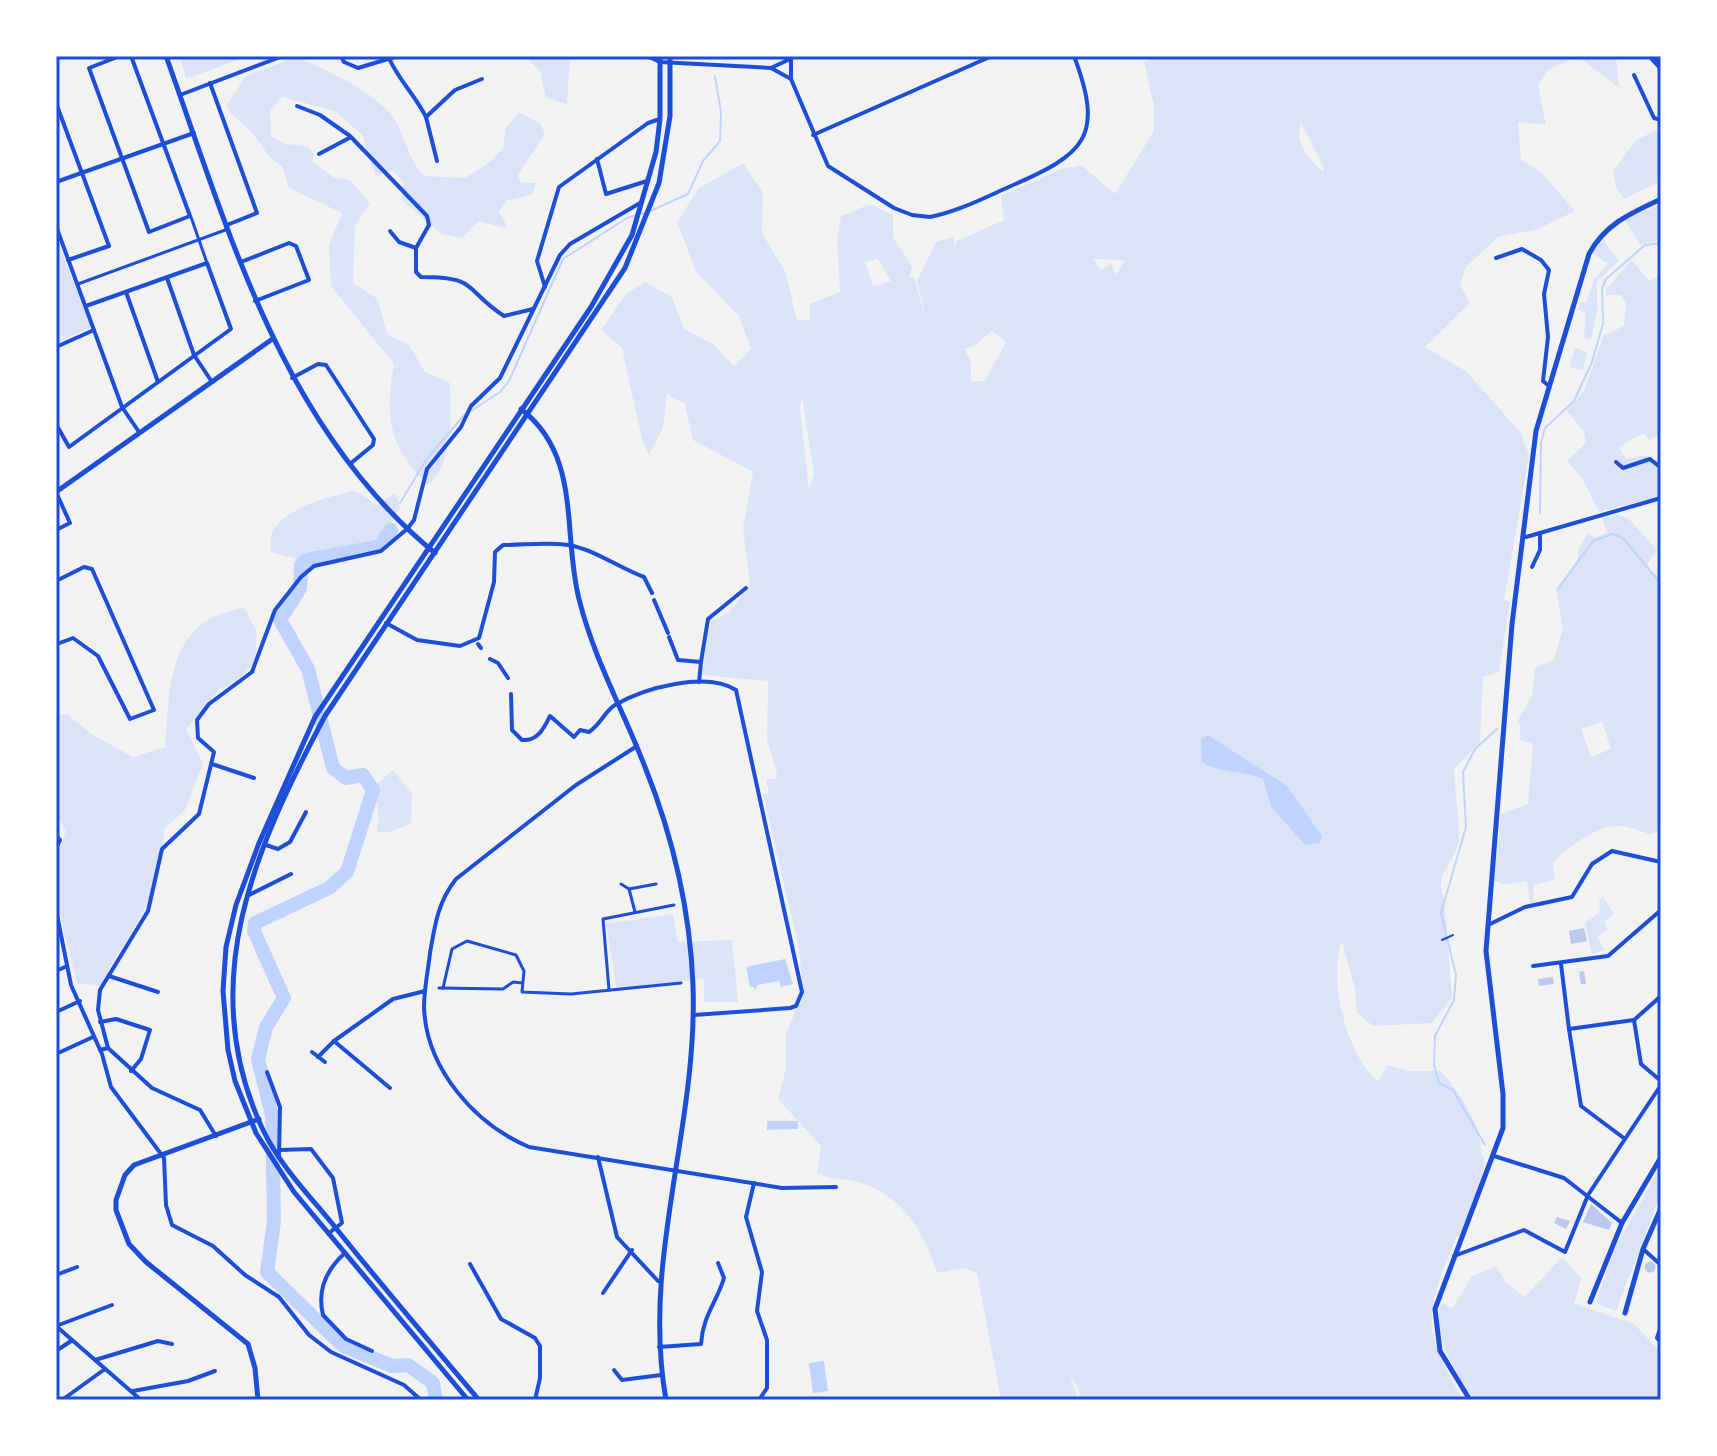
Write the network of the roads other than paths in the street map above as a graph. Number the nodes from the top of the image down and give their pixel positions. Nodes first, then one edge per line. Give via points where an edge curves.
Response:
1 (120, 56) edge
2 (131, 56) edge
3 (166, 56) edge
4 (283, 56) edge
5 (341, 56) edge
6 (398, 56) edge
7 (647, 56) edge
8 (992, 56) edge
9 (1074, 56) edge
10 (1651, 56) edge
11 (790, 57) edge
12 (388, 58) edge
13 (660, 59) edge
14 (670, 59) edge
15 (1661, 67) edge
16 (771, 68) junction
17 (1634, 75) dead end
18 (482, 79) dead end
19 (791, 79) junction
20 (210, 83) junction
21 (180, 95) junction
22 (56, 103) edge
23 (297, 106) dead end
24 (426, 117) junction
25 (660, 119) junction
26 (1661, 120) edge
27 (194, 133) junction
28 (813, 135) junction
29 (351, 137) junction
30 (164, 143) junction
31 (319, 154) dead end
32 (123, 159) junction
33 (597, 159) junction
34 (437, 161) dead end
35 (82, 173) junction
36 (650, 180) junction
37 (56, 182) edge
38 (1661, 199) edge
39 (643, 204) junction
40 (190, 216) junction
41 (56, 226) edge
42 (228, 227) junction
43 (390, 231) dead end
44 (198, 240) junction
45 (416, 248) junction
46 (1496, 258) dead end
47 (68, 260) junction
48 (241, 262) junction
49 (207, 263) junction
50 (167, 277) junction
51 (77, 285) junction
52 (546, 289) junction
53 (126, 292) junction
54 (255, 301) junction
55 (86, 306) junction
56 (533, 309) junction
57 (94, 330) junction
58 (271, 340) junction
59 (56, 347) edge
60 (194, 355) junction
61 (292, 378) junction
62 (158, 382) junction
63 (212, 382) junction
64 (1549, 386) junction
65 (122, 407) junction
66 (521, 409) junction
67 (527, 414) junction
68 (56, 424) edge
69 (139, 432) junction
70 (1616, 462) dead end
71 (350, 464) junction
72 (1661, 468) edge
73 (56, 492) edge
74 (1661, 498) edge
75 (407, 529) junction
76 (56, 530) edge
77 (1540, 533) junction
78 (1526, 537) junction
79 (568, 545) junction
80 (428, 547) junction
81 (435, 553) junction
82 (1532, 567) dead end
83 (56, 581) edge
84 (746, 588) dead end
85 (652, 593) dead end
86 (654, 600) dead end
87 (386, 623) junction
88 (56, 650) edge
89 (490, 659) dead end
90 (701, 662) junction
91 (508, 678) dead end
92 (699, 682) junction
93 (511, 694) dead end
94 (617, 704) junction
95 (637, 746) junction
96 (212, 764) junction
97 (254, 778) dead end
98 (306, 812) dead end
99 (56, 836) edge
100 (266, 845) junction
101 (56, 848) edge
102 (1661, 862) edge
103 (291, 874) dead end
104 (621, 884) dead end
105 (656, 884) dead end
106 (629, 889) junction
107 (247, 896) junction
108 (674, 905) dead end
109 (56, 910) edge
110 (1661, 910) edge
111 (635, 912) junction
112 (1488, 925) junction
113 (58, 929) edge
114 (1561, 964) junction
115 (1533, 966) dead end
116 (65, 967) junction
117 (56, 971) edge
118 (1497, 971) dead end
119 (1488, 973) junction
120 (109, 976) junction
121 (522, 983) junction
122 (681, 983) dead end
123 (609, 990) junction
124 (425, 991) junction
125 (158, 992) dead end
126 (1661, 996) edge
127 (80, 1001) junction
128 (56, 1012) edge
129 (694, 1015) junction
130 (1634, 1020) junction
131 (100, 1022) junction
132 (1569, 1029) junction
133 (93, 1037) junction
134 (334, 1041) junction
135 (108, 1048) junction
136 (100, 1050) junction
137 (312, 1052) dead end
138 (56, 1054) edge
139 (318, 1057) junction
140 (325, 1062) dead end
141 (131, 1071) junction
142 (267, 1072) dead end
143 (1661, 1083) edge
144 (390, 1088) dead end
145 (259, 1119) junction
146 (251, 1122) junction
147 (216, 1136) junction
148 (1625, 1139) junction
149 (280, 1153) junction
150 (161, 1154) junction
151 (1494, 1156) junction
152 (598, 1157) junction
153 (1661, 1157) edge
154 (677, 1171) junction
155 (754, 1183) junction
156 (836, 1187) dead end
157 (1588, 1195) junction
158 (1661, 1208) edge
159 (1622, 1223) junction
160 (336, 1228) junction
161 (329, 1233) junction
162 (1643, 1249) junction
163 (632, 1250) junction
164 (345, 1253) junction
165 (1454, 1256) junction
166 (718, 1263) dead end
167 (470, 1264) dead end
168 (1661, 1265) edge
169 (77, 1267) dead end
170 (56, 1275) edge
171 (658, 1281) junction
172 (603, 1293) dead end
173 (1590, 1302) dead end
174 (112, 1305) dead end
175 (1625, 1313) dead end
176 (56, 1326) edge
177 (1661, 1326) edge
178 (71, 1341) junction
179 (1661, 1342) edge
180 (172, 1344) dead end
181 (658, 1347) junction
182 (56, 1351) edge
183 (372, 1351) dead end
184 (95, 1360) junction
185 (105, 1369) junction
186 (614, 1370) dead end
187 (215, 1371) dead end
188 (661, 1375) junction
189 (133, 1391) junction
190 (62, 1400) edge
191 (141, 1400) edge
192 (258, 1400) edge
193 (421, 1400) edge
194 (468, 1400) edge
195 (479, 1400) edge
196 (535, 1400) edge
197 (666, 1400) edge
198 (759, 1400) edge
199 (1470, 1400) edge

1 - 32 street via 89,68
2 - 30 street
3 - 21 street
4 - 20 street
5 - 12 street via 358,68
6 - 12 street
7 - 13 street
8 - 28 street
9 - 28 street via 1089,114 1075,153 1040,174 941,215 912,215 839,175 828,166
10 - 15 highway
11 - 16 street
11 - 19 street
12 - 24 street
13 - 14 street
13 - 25 street
14 - 16 street
14 - 67 street via 670,116 647,219 625,268
16 - 19 street
17 - 26 street via 1654,118
18 - 24 street via 455,90
19 - 28 street
20 - 21 street
20 - 42 street via 257,213
21 - 27 street
22 - 35 street
23 - 29 street
24 - 34 street
25 - 33 street
25 - 36 street
27 - 30 street
27 - 42 street
29 - 31 street
29 - 45 street via 427,216 429,225
30 - 32 street
30 - 40 street
32 - 35 street
32 - 40 street via 149,232
33 - 36 street via 606,194
33 - 52 street via 559,187 537,261
35 - 37 street
35 - 47 street via 109,246
36 - 39 street
38 - 64 street via 1621,217 1596,240
39 - 52 street via 570,244 553,266
39 - 66 street via 607,282
40 - 44 street
41 - 47 street
42 - 44 street
42 - 48 street
43 - 45 street via 399,242
44 - 49 street
44 - 51 street
45 - 56 street via 416,272 421,277 454,277 504,316
46 - 64 street via 1522,249 1549,270 1543,381
47 - 51 street
48 - 54 street
48 - 54 street via 289,243 296,246 309,280
49 - 50 street
49 - 60 street via 231,329
50 - 53 street
50 - 60 street
51 - 55 street
52 - 56 street
53 - 55 street
53 - 62 street
54 - 58 street
55 - 57 street
56 - 75 street via 500,378 471,406 423,476
57 - 59 street
57 - 65 street
58 - 61 street
58 - 63 street
60 - 62 street
60 - 63 street
61 - 71 street
61 - 71 street via 326,365 374,439
62 - 65 street
63 - 69 street
64 - 78 street via 1533,449
65 - 68 street via 69,447
65 - 69 street
66 - 67 street
66 - 80 street
67 - 79 street via 554,447 566,479
67 - 81 street
69 - 73 street
70 - 72 street via 1623,468 1650,459
71 - 75 street
73 - 76 street via 70,523
74 - 77 street
75 - 80 street
75 - 96 street via 381,551 314,566 296,583 275,610 252,672 209,704 197,720 198,738 214,752
77 - 78 street
77 - 82 street
78 - 112 street via 1511,639
79 - 85 street via 644,577
79 - 87 street via 503,545 495,552 484,630 470,642 460,646 417,640
79 - 94 street via 595,656
80 - 81 street
80 - 146 street via 315,717 229,927 224,1022 235,1081
81 - 87 street
83 - 88 street via 84,567 92,569 154,710 130,719 98,656 73,638 57,644
84 - 90 street via 708,619
86 - 90 street via 678,660
87 - 100 street via 317,732
89 - 91 street
90 - 92 street
92 - 94 street via 677,682
92 - 129 street via 731,687 738,696 802,992 790,1008
93 - 94 street via 511,726 522,740 541,734 550,716 574,737 580,730 589,732
94 - 95 street
95 - 124 street via 576,785 456,879 435,920
95 - 129 street via 669,836 687,915
96 - 97 street
96 - 120 street via 199,814 162,849 148,911
98 - 100 street via 290,842 278,849
99 - 101 street
100 - 107 street
102 - 112 street via 1612,851 1592,864 1572,897 1525,907
103 - 107 street
104 - 106 street
105 - 106 street
106 - 111 street
107 - 145 street via 233,953 231,1008 241,1071
108 - 111 street
109 - 113 street
110 - 114 street via 1608,956
111 - 123 street via 603,919
112 - 119 street
113 - 116 street
114 - 115 street
114 - 132 street
116 - 117 street
116 - 127 street
118 - 119 street
119 - 151 street via 1503,1094 1503,1128
120 - 125 street
120 - 131 street via 98,1000
121 - 121 street via 503,989 441,988 452,949 467,941 511,952 523,966
121 - 123 street via 522,992
122 - 123 street
124 - 134 street via 393,999
124 - 152 street via 427,1027 438,1062 486,1122 529,1147
126 - 130 street
127 - 128 street
127 - 133 street
129 - 154 street via 690,1089
130 - 132 street
130 - 143 street via 1641,1064
131 - 135 street
131 - 141 street via 116,1019 150,1030 141,1059
132 - 148 street via 1581,1106
133 - 136 street
133 - 138 street
134 - 139 street
134 - 144 street
135 - 136 street
135 - 141 street
136 - 150 street via 118,1099
137 - 139 street
139 - 140 street
141 - 147 street via 152,1088 200,1110
142 - 149 street via 280,1107
143 - 148 street
145 - 146 street
145 - 149 street
146 - 147 street
146 - 161 street via 279,1171
147 - 150 street
148 - 157 street
149 - 160 street
149 - 160 street via 311,1149 329,1172 342,1223
150 - 192 street via 134,1165 119,1188 116,1210 129,1244 248,1344
150 - 193 street via 166,1205 176,1230 213,1246 279,1297 309,1335 331,1352 404,1385
151 - 157 street via 1564,1178
151 - 165 street
152 - 154 street
152 - 163 street via 612,1225
153 - 159 street
154 - 155 street
154 - 171 street
155 - 156 street
155 - 198 street via 746,1217 762,1272 757,1311 767,1340 768,1371 767,1388
157 - 159 street
157 - 165 street via 1565,1252 1524,1230
158 - 162 street
159 - 173 street
160 - 161 street
160 - 195 street
161 - 164 street
162 - 168 street
162 - 175 street
163 - 171 street
163 - 172 street
164 - 183 street via 327,1273 323,1315 346,1339
164 - 194 street
165 - 199 street via 1438,1297 1435,1326 1440,1351
166 - 181 street via 724,1278 703,1318 701,1344
167 - 196 street via 501,1319 540,1346
169 - 170 street
171 - 181 street
174 - 176 street
176 - 178 street
177 - 179 street
178 - 182 street
178 - 184 street
180 - 184 street via 158,1341
181 - 188 street
184 - 185 street
185 - 189 street
185 - 190 street
186 - 188 street via 622,1380
187 - 189 street
188 - 197 street
189 - 191 street

